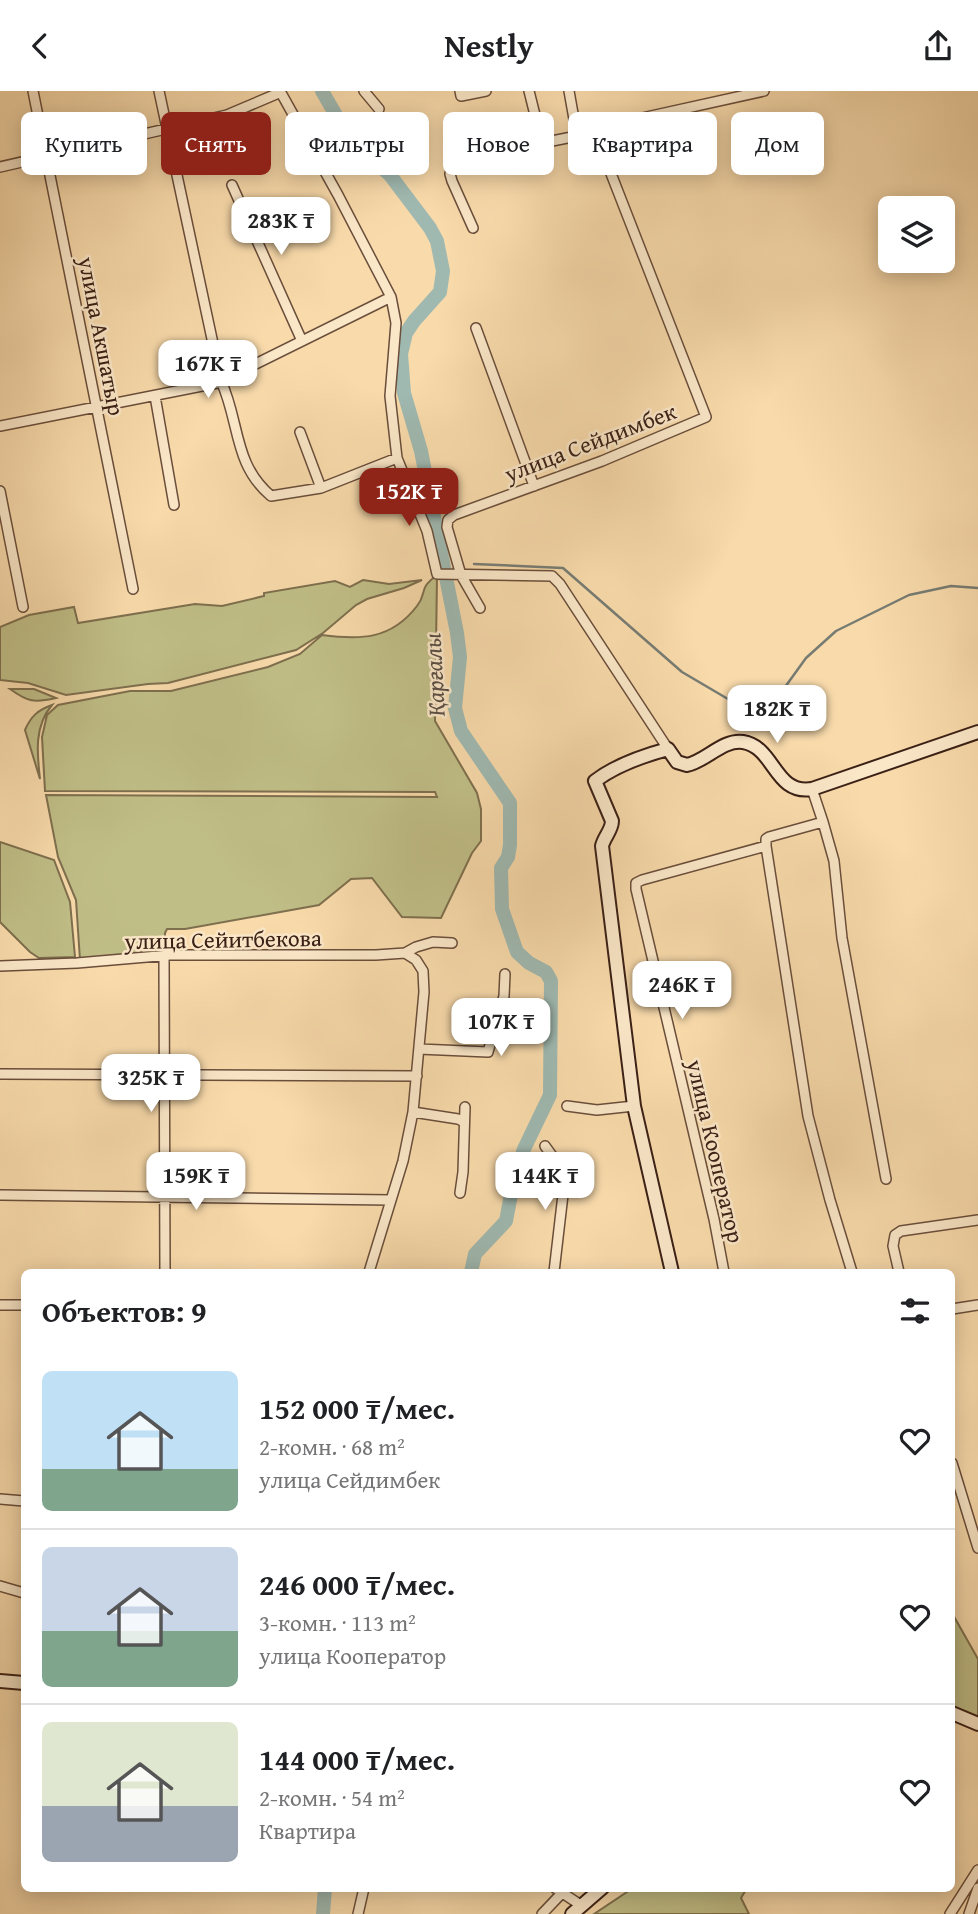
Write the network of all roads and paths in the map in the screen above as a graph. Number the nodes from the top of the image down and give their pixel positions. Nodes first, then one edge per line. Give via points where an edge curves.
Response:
1 (33, 91) edge
2 (159, 91) edge
3 (364, 91) edge
4 (460, 91) edge
5 (486, 91) edge
6 (529, 91) edge
7 (569, 91) edge
8 (764, 91) edge
9 (280, 92) edge
10 (379, 109) dead end
11 (37, 112) edge
12 (163, 112) edge
13 (234, 112) edge
14 (534, 112) edge
15 (573, 112) edge
16 (672, 112) edge
17 (21, 163) edge
18 (0, 167) edge
19 (50, 175) edge
20 (177, 175) edge
21 (450, 175) edge
22 (612, 175) edge
23 (232, 185) dead end
24 (473, 228) dead end
25 (391, 297) junction
26 (476, 328) dead end
27 (302, 341) junction
28 (221, 381) junction
29 (155, 395) junction
30 (96, 408) junction
31 (0, 426) edge
32 (300, 432) dead end
33 (397, 458) junction
34 (534, 486) junction
35 (321, 488) junction
36 (0, 491) edge
37 (174, 505) dead end
38 (461, 575) junction
39 (133, 589) dead end
40 (23, 607) dead end
41 (480, 608) dead end
42 (978, 732) edge
43 (668, 749) junction
44 (812, 789) junction
45 (823, 822) junction
46 (766, 846) junction
47 (452, 943) dead end
48 (405, 953) junction
49 (164, 956) junction
50 (0, 966) edge
51 (505, 974) dead end
52 (419, 1049) junction
53 (0, 1074) edge
54 (166, 1076) junction
55 (417, 1076) junction
56 (567, 1106) dead end
57 (634, 1106) junction
58 (465, 1107) dead end
59 (413, 1112) junction
60 (464, 1122) junction
61 (545, 1146) dead end
62 (886, 1179) dead end
63 (460, 1193) dead end
64 (0, 1195) edge
65 (166, 1196) junction
66 (391, 1200) junction
67 (978, 1220) edge
68 (165, 1269) edge
69 (370, 1269) edge
70 (554, 1269) edge
71 (672, 1269) edge
72 (723, 1269) edge
73 (851, 1269) edge
74 (898, 1269) edge
75 (0, 1305) edge
76 (21, 1305) edge
77 (978, 1305) edge
78 (955, 1309) edge
79 (955, 1473) edge
80 (0, 1499) edge
81 (21, 1501) edge
82 (978, 1548) edge
83 (0, 1586) edge
84 (21, 1592) edge
85 (0, 1681) edge
86 (21, 1683) edge
87 (955, 1714) edge
88 (978, 1724) edge
89 (978, 1870) edge
90 (978, 1888) edge
91 (363, 1892) edge
92 (558, 1892) edge
93 (560, 1892) edge
94 (597, 1892) edge
95 (577, 1910) edge
96 (358, 1914) edge
97 (542, 1914) edge
98 (950, 1914) edge
99 (969, 1914) edge

1 - 11 street, улица Акшатыр
2 - 12 street
3 - 10 street
4 - 5 street via 461,96
6 - 14 street
7 - 15 street
8 - 16 street
9 - 13 street
9 - 25 street
17 - 18 street
19 - 30 street, улица Акшатыр
20 - 28 street
21 - 24 street
22 - 34 street, улица Сейдимбек via 706,417
23 - 27 street
25 - 27 street
25 - 33 street via 396,323 390,396
26 - 34 street
27 - 28 street
28 - 29 street
28 - 35 street via 236,437 256,483 271,496
29 - 30 street
29 - 37 street
30 - 31 street
30 - 39 street, улица Акшатыр
32 - 35 street
33 - 35 street
33 - 38 street via 427,531 437,574
34 - 38 street, улица Сейдимбек via 448,520
36 - 40 street
38 - 41 street, улица Сейдимбек
38 - 43 street via 552,576
42 - 44 street
43 - 44 street via 677,762 687,765 742,742 758,749 794,789
43 - 57 street via 605,774 595,785 612,821 602,846
44 - 45 street
45 - 46 street, улица Кооператор via 769,837
45 - 62 street via 834,861 842,938
46 - 72 street, улица Кооператор via 636,883
46 - 73 street via 808,1117
47 - 48 street, улица Сейитбекова via 433,942
48 - 49 street, улица Сейитбекова
48 - 52 street via 423,971
49 - 50 street, улица Сейитбекова
49 - 54 street
51 - 52 street via 504,996 488,1052
52 - 55 street
53 - 54 street
54 - 55 street
54 - 65 street
55 - 59 street
56 - 57 street
57 - 71 street
58 - 60 street
59 - 60 street
59 - 66 street
60 - 63 street
61 - 70 street via 558,1164 564,1186
64 - 65 street
65 - 66 street
65 - 68 street
66 - 69 street
67 - 74 street via 901,1231 893,1246
75 - 76 street
77 - 78 street
79 - 82 street
80 - 81 street
83 - 84 street
85 - 86 street
87 - 88 street
89 - 98 street
90 - 99 street
91 - 96 street
92 - 97 street
93 - 95 street
94 - 95 street

